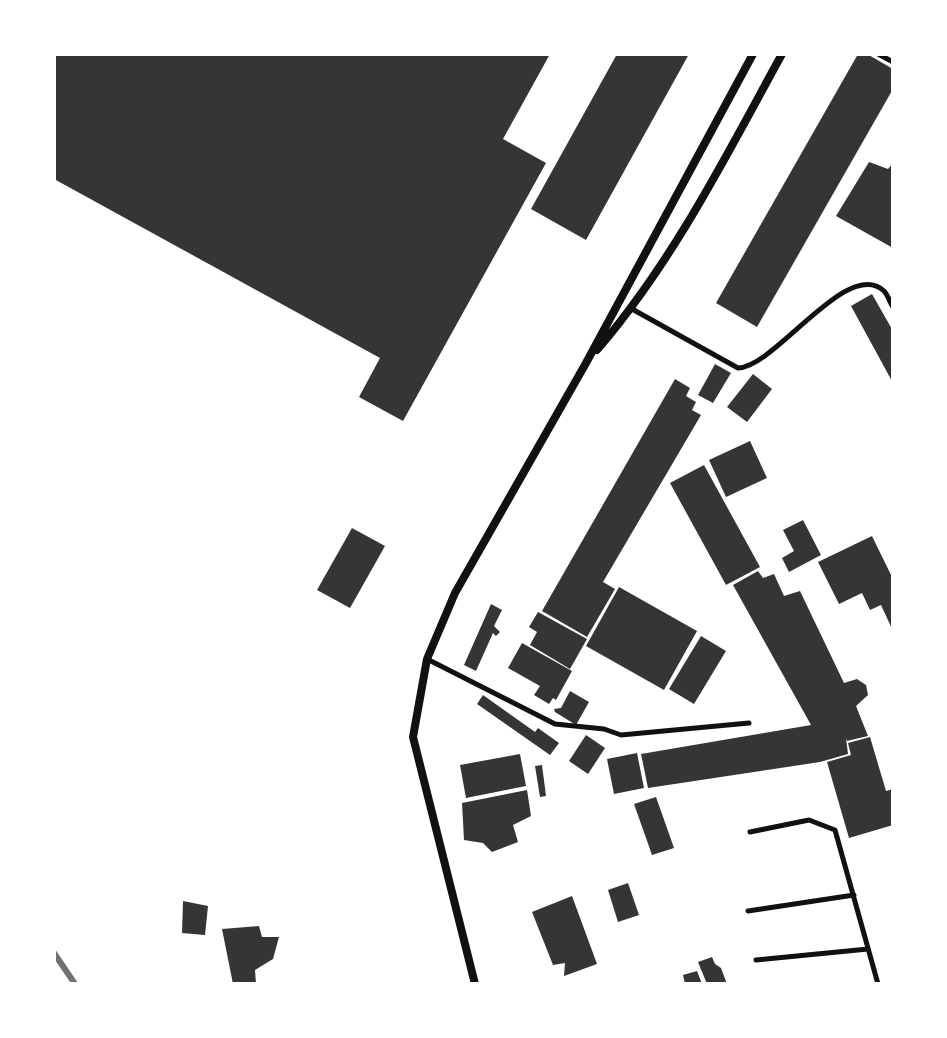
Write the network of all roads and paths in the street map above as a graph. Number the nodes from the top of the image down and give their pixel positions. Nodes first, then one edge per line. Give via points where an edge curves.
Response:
1 (753, 54) edge
2 (782, 54) edge
3 (878, 54) edge
4 (893, 62) edge
5 (893, 307) edge
6 (632, 309) junction
7 (586, 363) junction
8 (427, 659) junction
9 (749, 723) dead end
10 (750, 832) dead end
11 (854, 895) junction
12 (748, 911) dead end
13 (868, 949) junction
14 (756, 960) dead end
15 (475, 984) edge
16 (878, 984) edge

1 - 7 street
2 - 6 street via 675,244
3 - 4 lane
5 - 6 lane via 885,292 873,285 857,287 832,299 747,368 738,368
6 - 7 street
7 - 8 street via 455,593
8 - 9 lane via 555,724 621,735
8 - 15 street via 413,737
10 - 11 lane via 809,820 835,830
11 - 12 lane
11 - 13 lane
13 - 14 lane
13 - 16 lane

